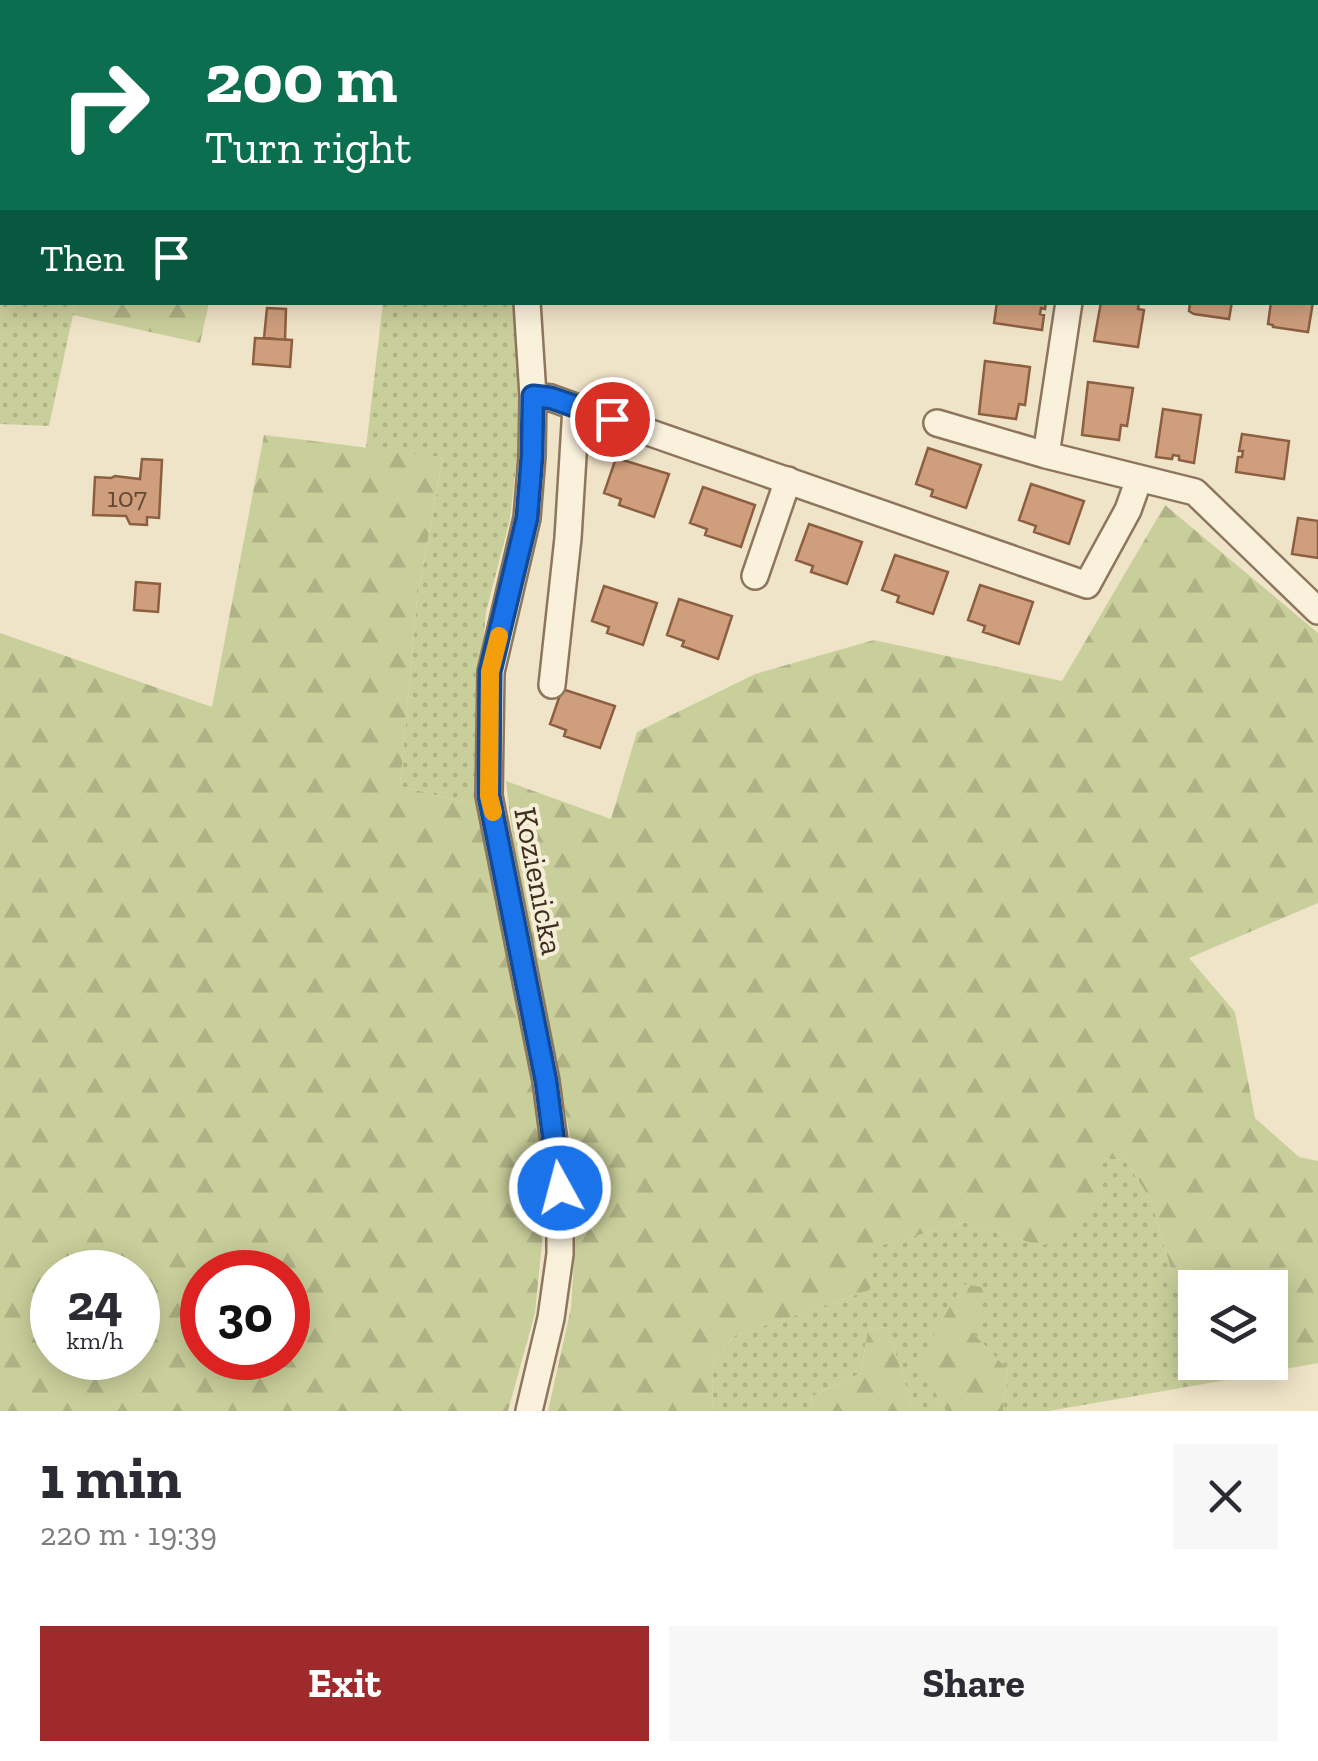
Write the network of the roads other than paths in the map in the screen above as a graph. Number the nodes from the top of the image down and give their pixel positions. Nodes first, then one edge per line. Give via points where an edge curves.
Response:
1 (527, 305) edge
2 (1070, 305) edge
3 (533, 396) junction
4 (576, 407) junction
5 (936, 422) dead end
6 (1046, 456) junction
7 (1140, 479) junction
8 (788, 480) junction
9 (755, 576) dead end
10 (1318, 611) edge
11 (552, 684) dead end
12 (529, 1411) edge

1 - 3 street, Kozienicka
2 - 6 street
3 - 4 street
3 - 12 street, Kozienicka via 527,518 490,672 489,796 546,1081 560,1188 556,1286
4 - 8 street
4 - 11 street
5 - 6 street
6 - 7 street
7 - 8 street via 1086,585
7 - 10 street via 1195,492
8 - 9 street

